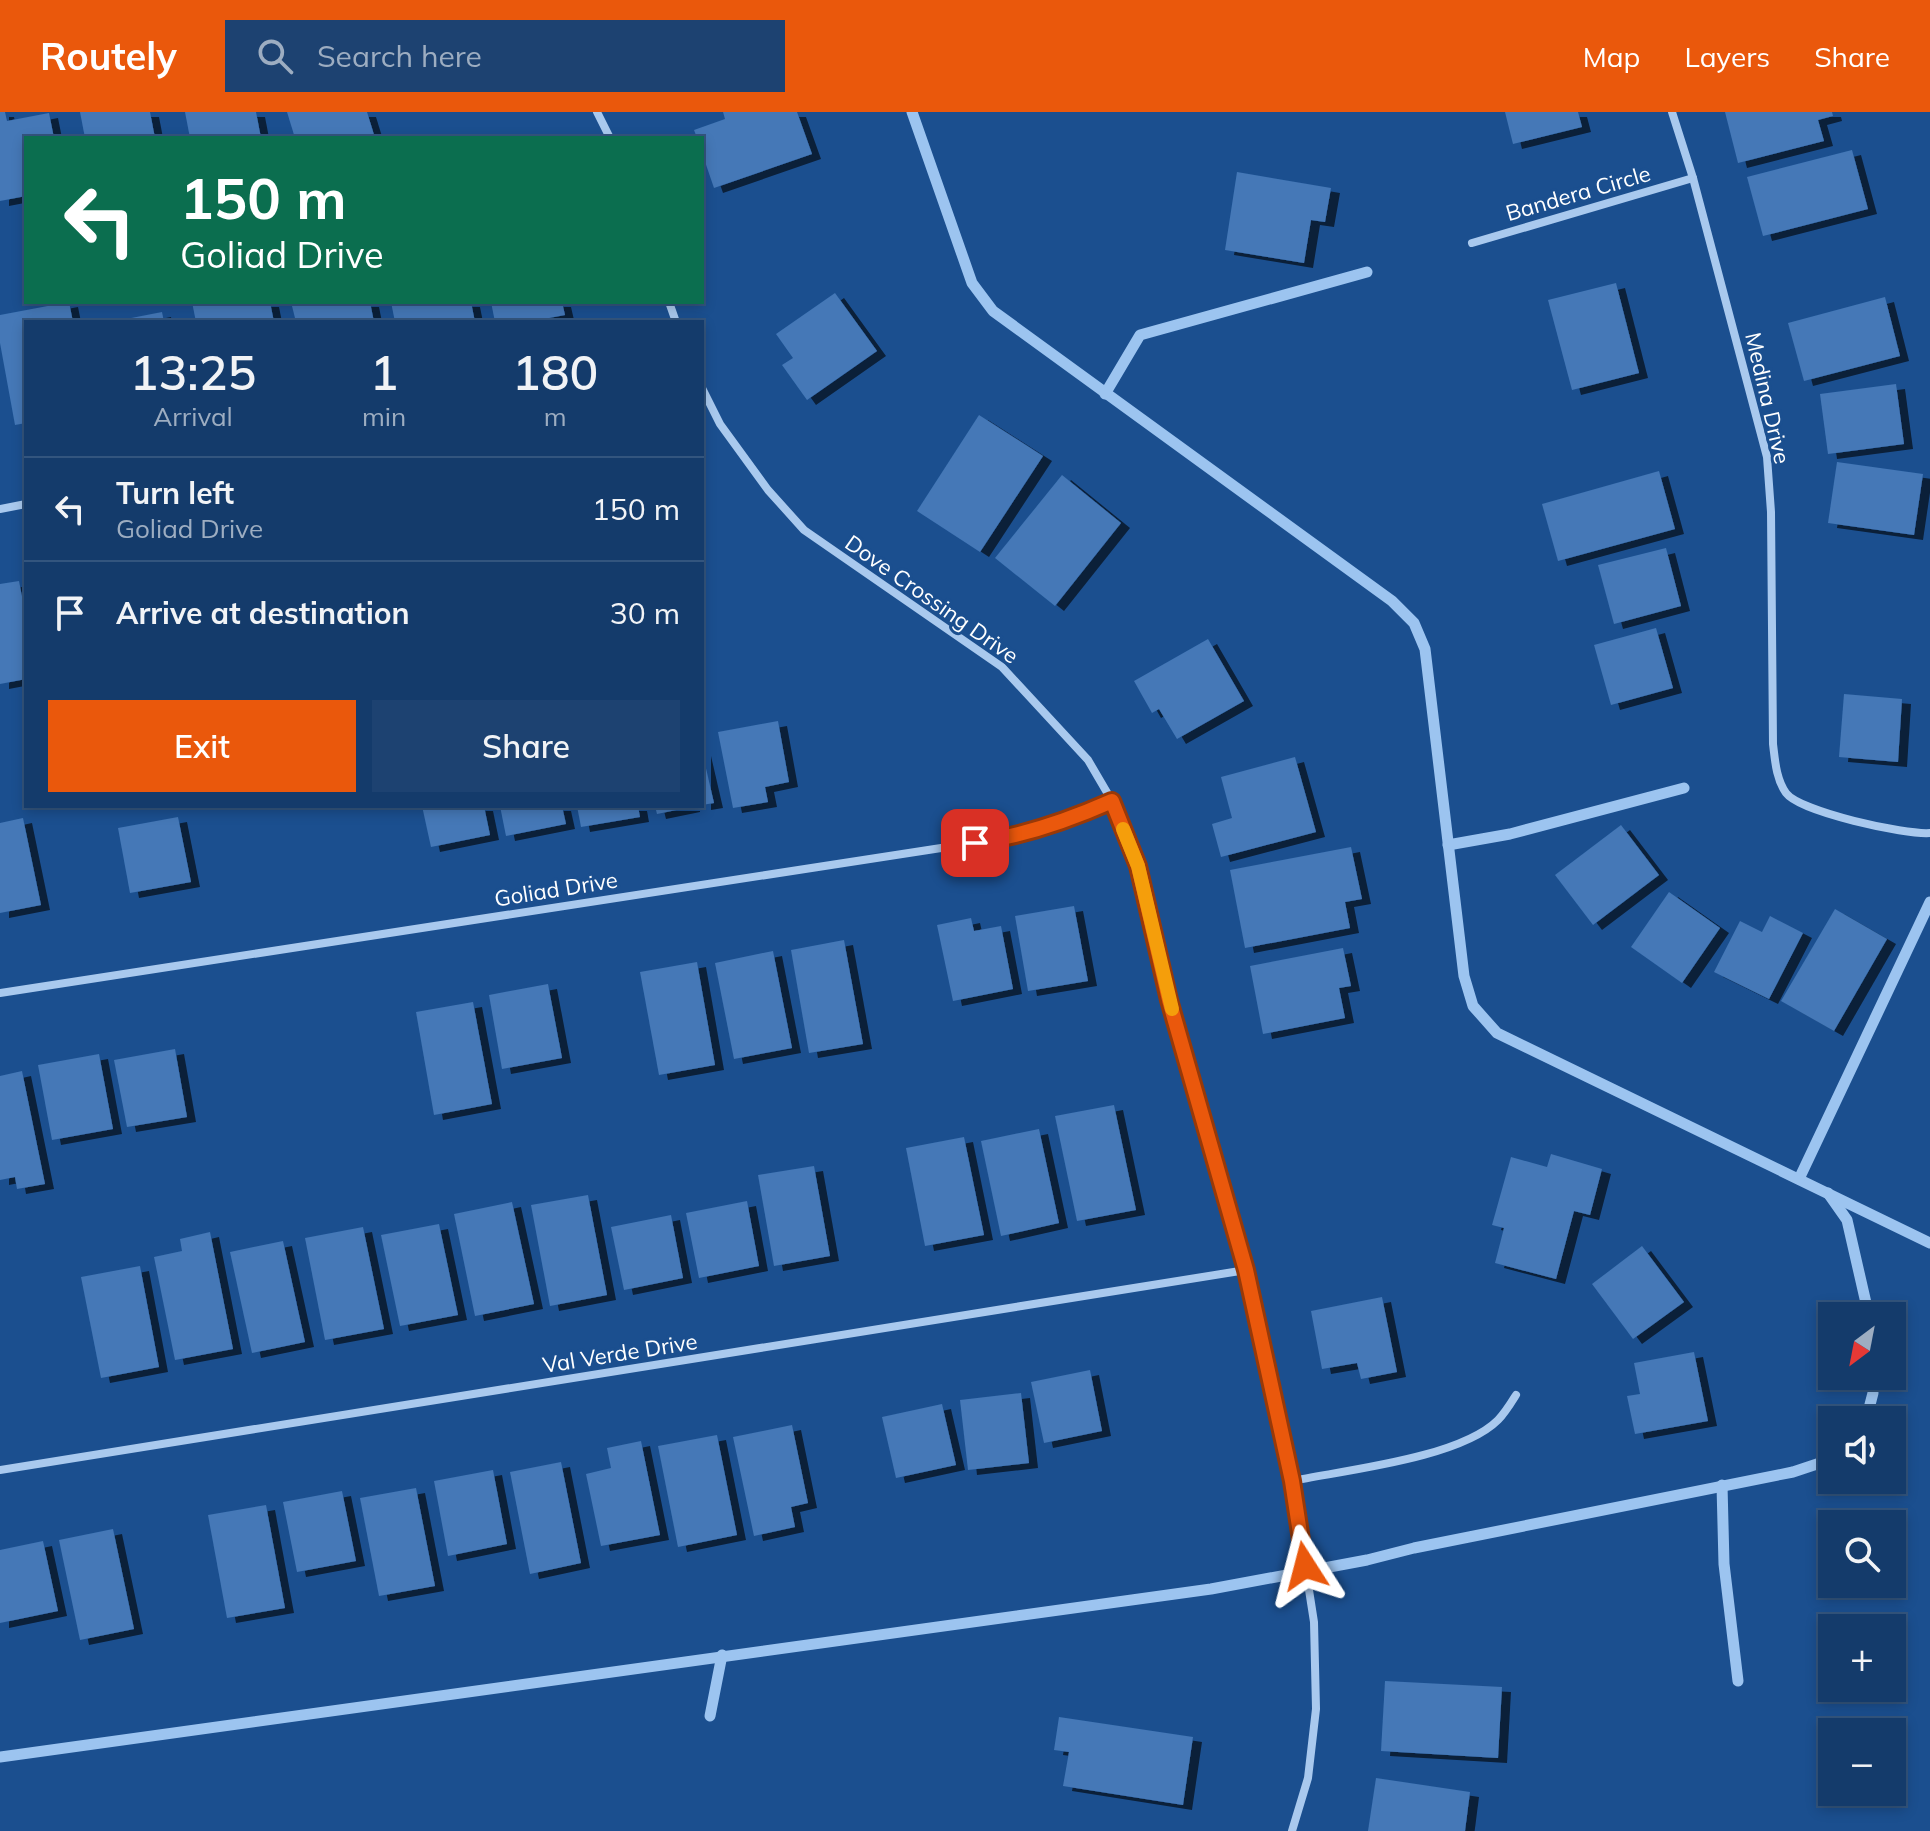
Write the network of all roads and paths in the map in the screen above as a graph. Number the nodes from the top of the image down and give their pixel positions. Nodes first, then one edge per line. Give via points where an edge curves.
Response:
1 (597, 112) edge
2 (1672, 112) edge
3 (609, 136) edge
4 (1693, 178) junction
5 (1472, 243) dead end
6 (704, 392) edge
7 (24, 504) edge
8 (0, 509) edge
9 (1112, 801) junction
10 (1930, 833) edge
11 (0, 993) edge
12 (1246, 1270) junction
13 (1516, 1395) dead end
14 (0, 1470) edge
15 (1292, 1481) junction
16 (1292, 1831) edge

1 - 3 street
2 - 4 street, Medina Drive
4 - 5 street, Bandera Circle
4 - 10 street, Medina Drive via 1767,457 1777,771 1786,794 1807,808
6 - 9 street, Dove Crossing Drive via 720,424 804,530 1002,667 1088,760
7 - 8 street
9 - 11 street, Goliad Drive via 1006,838
9 - 12 street, Dove Crossing Drive via 1138,866 1169,1000
12 - 14 street, Val Verde Drive
12 - 15 street, Dove Crossing Drive
13 - 15 street via 1498,1420 1439,1452
15 - 16 street, Dove Crossing Drive via 1314,1622 1316,1709 1308,1778

